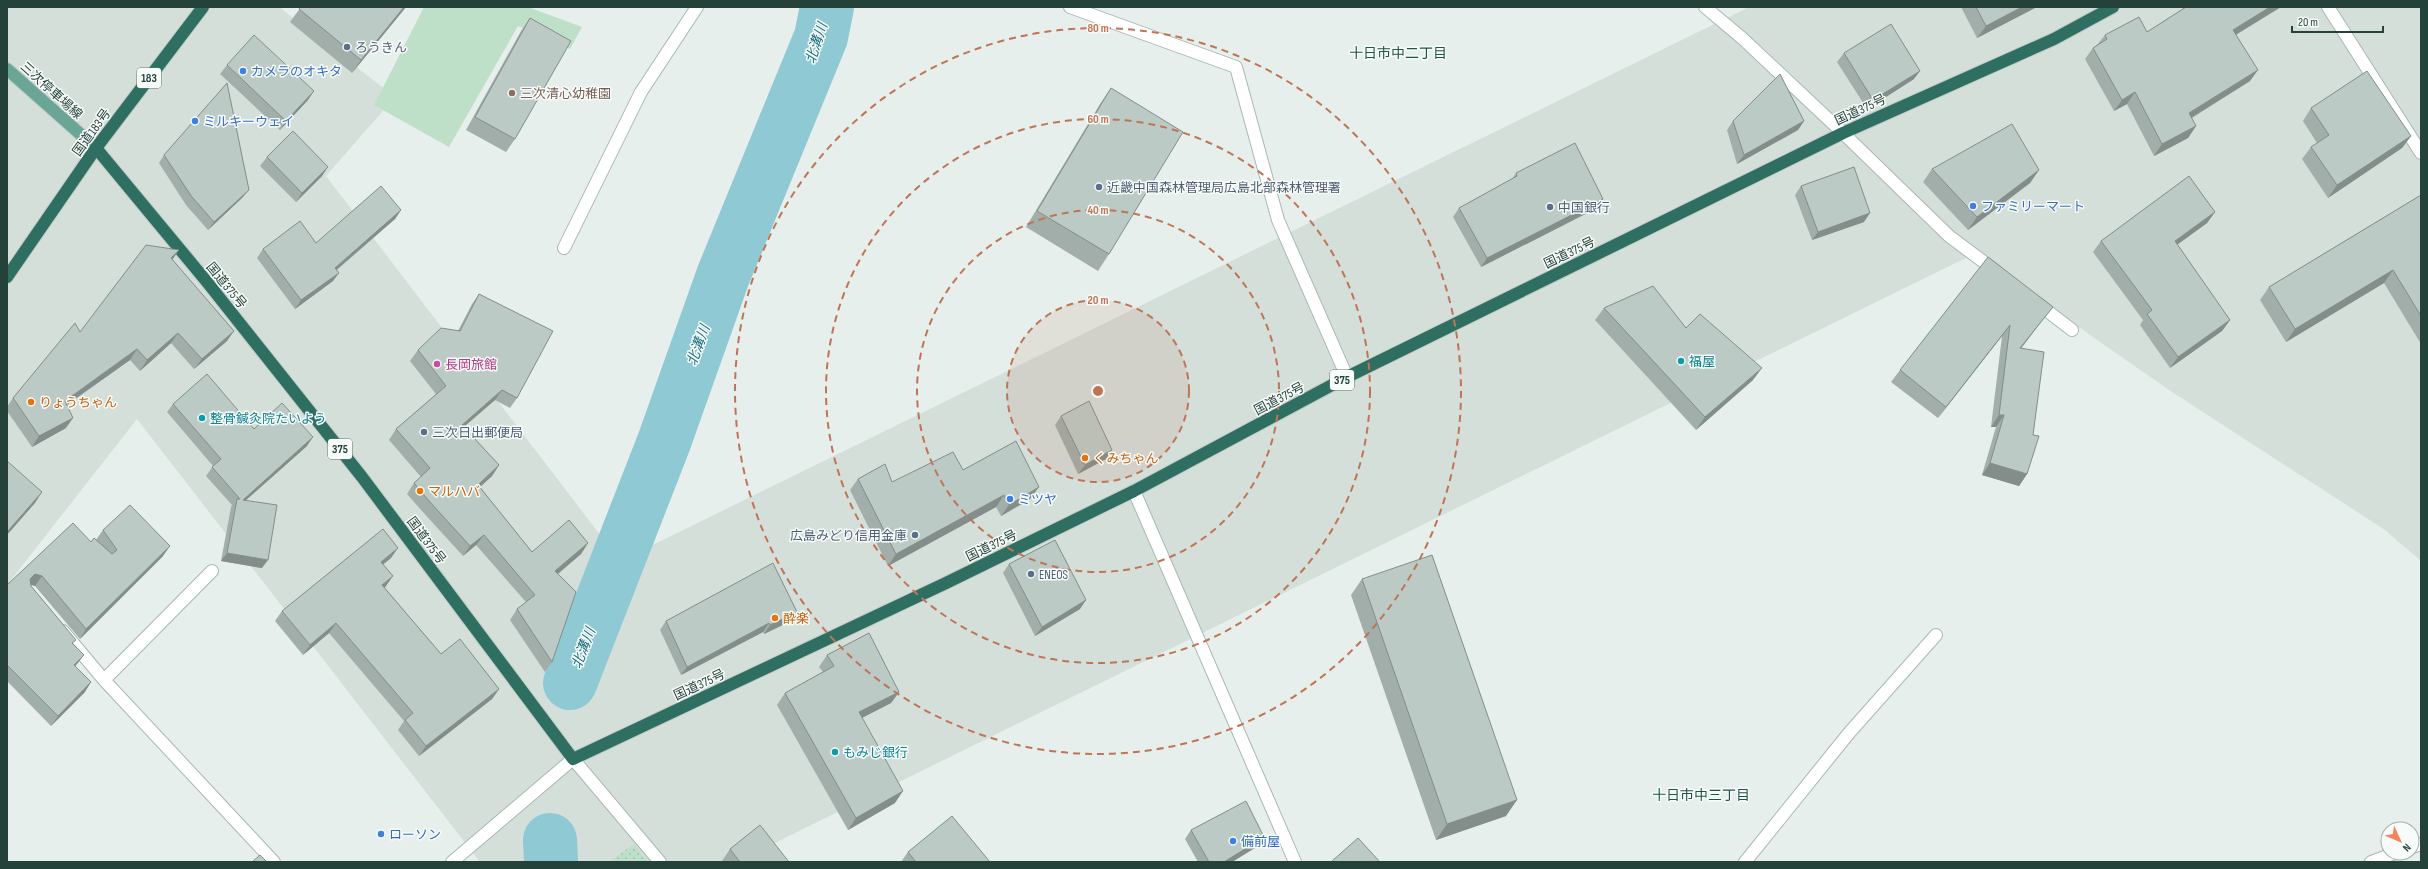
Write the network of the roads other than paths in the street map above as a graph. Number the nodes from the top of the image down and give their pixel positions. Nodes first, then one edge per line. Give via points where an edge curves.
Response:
1 (203, 7) edge
2 (697, 7) edge
3 (1070, 7) edge
4 (1705, 7) edge
5 (2113, 7) edge
6 (2328, 7) edge
7 (7, 69) edge
8 (1843, 133) junction
9 (96, 148) junction
10 (2421, 153) edge
11 (564, 248) dead end
12 (7, 277) edge
13 (2004, 278) edge
14 (2029, 297) edge
15 (2072, 330) dead end
16 (1347, 377) junction
17 (1134, 491) junction
18 (212, 571) dead end
19 (54, 621) edge
20 (1936, 635) dead end
21 (104, 680) junction
22 (573, 759) junction
23 (274, 862) edge
24 (452, 862) edge
25 (660, 862) edge
26 (1294, 862) edge
27 (1745, 862) edge

1 - 9 highway, 国道183号 / 183
2 - 11 street via 641,92
3 - 16 street via 1236,67 1278,220
4 - 8 street via 1742,38
5 - 8 highway, 国道375号 / 375 via 2054,39
6 - 10 street
7 - 9 main road, 三次停車場線
8 - 13 street via 1949,236
8 - 16 highway, 国道375号 / 375
9 - 12 highway, 国道183号 / 183
9 - 22 highway, 国道375号 / 375 via 207,282 362,477
14 - 15 street
16 - 17 highway, 国道375号 / 375
17 - 22 highway, 国道375号 / 375
17 - 26 street
18 - 21 street
19 - 21 street
20 - 27 street via 1849,733
21 - 23 street
22 - 24 street
22 - 25 street

